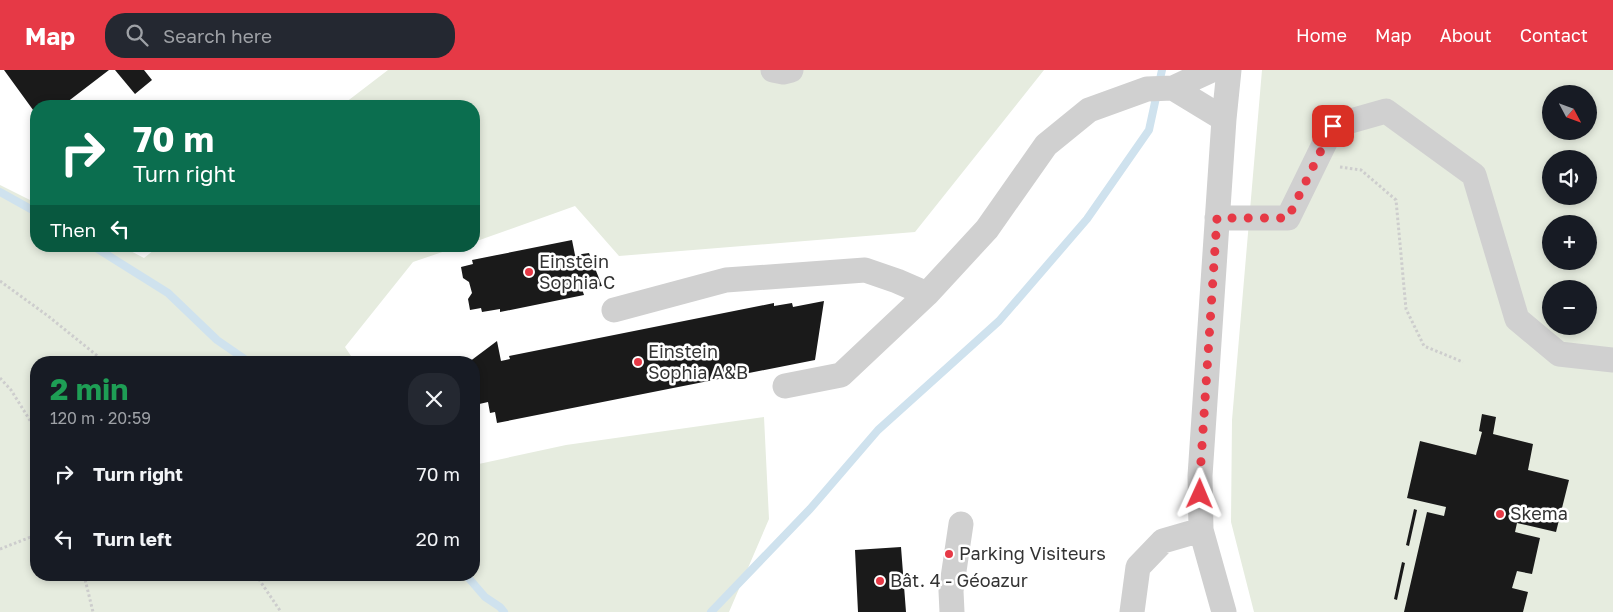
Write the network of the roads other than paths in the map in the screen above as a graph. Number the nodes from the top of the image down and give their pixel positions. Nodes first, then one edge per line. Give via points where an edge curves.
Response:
1 (773, 70) edge
2 (791, 70) edge
3 (1212, 70) edge
4 (1229, 70) edge
5 (1173, 88) junction
6 (1224, 119) junction
7 (1217, 218) junction
8 (928, 294) junction
9 (614, 310) dead end
10 (1613, 360) edge
11 (785, 386) dead end
12 (961, 524) dead end
13 (1201, 530) junction
14 (952, 612) edge
15 (1132, 612) edge
16 (1224, 612) edge

1 - 2 street
3 - 5 street
4 - 6 street
5 - 6 street
5 - 8 street via 1147,89 1088,110 1046,144 987,229
6 - 7 street
7 - 10 street via 1288,218 1333,126 1386,111 1474,175 1518,319 1559,354
7 - 13 street via 1200,476
8 - 9 street via 865,270 726,280
8 - 11 street via 841,375
12 - 14 street via 951,591
13 - 15 street via 1163,542 1138,567
13 - 16 street

